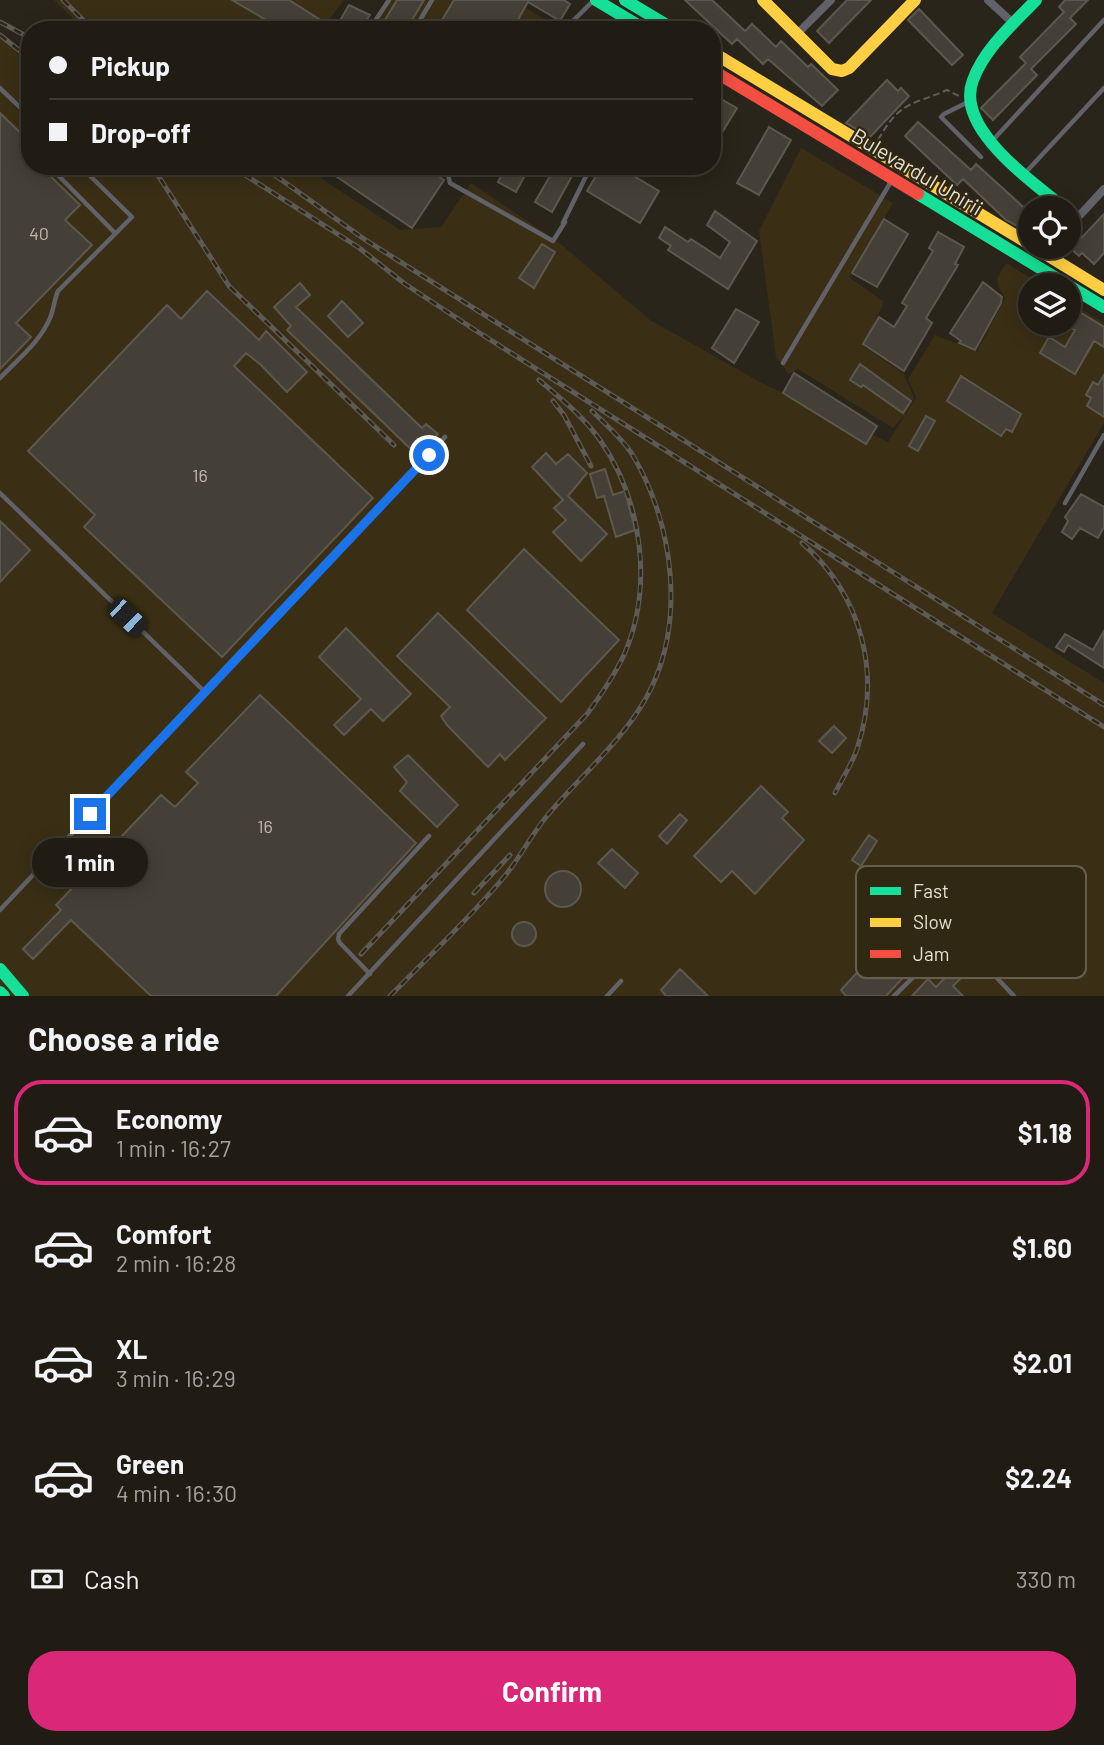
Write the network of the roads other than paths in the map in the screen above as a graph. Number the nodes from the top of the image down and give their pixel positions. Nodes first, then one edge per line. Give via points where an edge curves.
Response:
1 (388, 0) edge
2 (432, 0) edge
3 (595, 0) edge
4 (625, 0) edge
5 (763, 0) edge
6 (831, 0) edge
7 (915, 0) edge
8 (988, 0) edge
9 (1037, 0) edge
10 (1104, 20) edge
11 (375, 21) edge
12 (419, 21) edge
13 (573, 21) edge
14 (631, 21) edge
15 (659, 21) edge
16 (1014, 24) junction
17 (797, 34) junction
18 (721, 57) edge
19 (721, 74) edge
20 (0, 88) edge
21 (1104, 88) edge
22 (969, 101) junction
23 (21, 108) edge
24 (992, 142) junction
25 (981, 157) dead end
26 (1025, 173) junction
27 (58, 175) edge
28 (89, 175) edge
29 (448, 175) edge
30 (587, 175) edge
31 (893, 179) junction
32 (1104, 190) edge
33 (1051, 196) edge
34 (1081, 209) edge
35 (565, 222) junction
36 (556, 232) dead end
37 (115, 233) junction
38 (1018, 238) edge
39 (1048, 259) edge
40 (1063, 259) edge
41 (1042, 268) junction
42 (1104, 290) edge
43 (1104, 307) edge
44 (783, 363) dead end
45 (0, 378) edge
46 (1104, 435) edge
47 (445, 437) dead end
48 (0, 493) edge
49 (1065, 503) dead end
50 (205, 693) junction
51 (583, 744) dead end
52 (429, 836) dead end
53 (0, 910) edge
54 (0, 969) edge
55 (370, 974) junction
56 (913, 978) edge
57 (996, 978) edge
58 (621, 981) dead end
59 (0, 992) edge
60 (4, 996) edge
61 (23, 996) edge
62 (348, 996) edge
63 (607, 996) edge
64 (894, 996) edge
65 (1014, 996) edge

1 - 11 lane
2 - 12 lane
3 - 13 lane
3 - 14 main road
4 - 15 main road
5 - 17 main road
6 - 17 street
7 - 17 main road via 842,71 832,69
8 - 16 street
9 - 16 main road
10 - 24 lane
16 - 22 main road via 982,62
18 - 38 main road, Bulevardul Unirii
19 - 31 main road, Bulevardul Unirii
20 - 23 lane
21 - 26 lane
22 - 24 main road via 979,128
22 - 25 lane via 941,117
24 - 26 main road
26 - 33 main road
27 - 37 lane
28 - 37 lane via 132,217
29 - 35 lane via 450,183 553,241
30 - 35 lane
31 - 41 main road, Bulevardul Unirii
31 - 44 lane
32 - 34 street
35 - 36 lane
37 - 45 lane via 58,291 39,337
39 - 41 main road
40 - 42 main road, Bulevardul Unirii
41 - 43 main road, Bulevardul Unirii
46 - 49 lane
47 - 50 lane
48 - 50 lane
50 - 53 lane
51 - 55 lane
52 - 55 lane via 339,934 341,943
54 - 61 main road
55 - 62 lane
56 - 64 lane
57 - 65 lane
58 - 63 lane
59 - 60 main road

